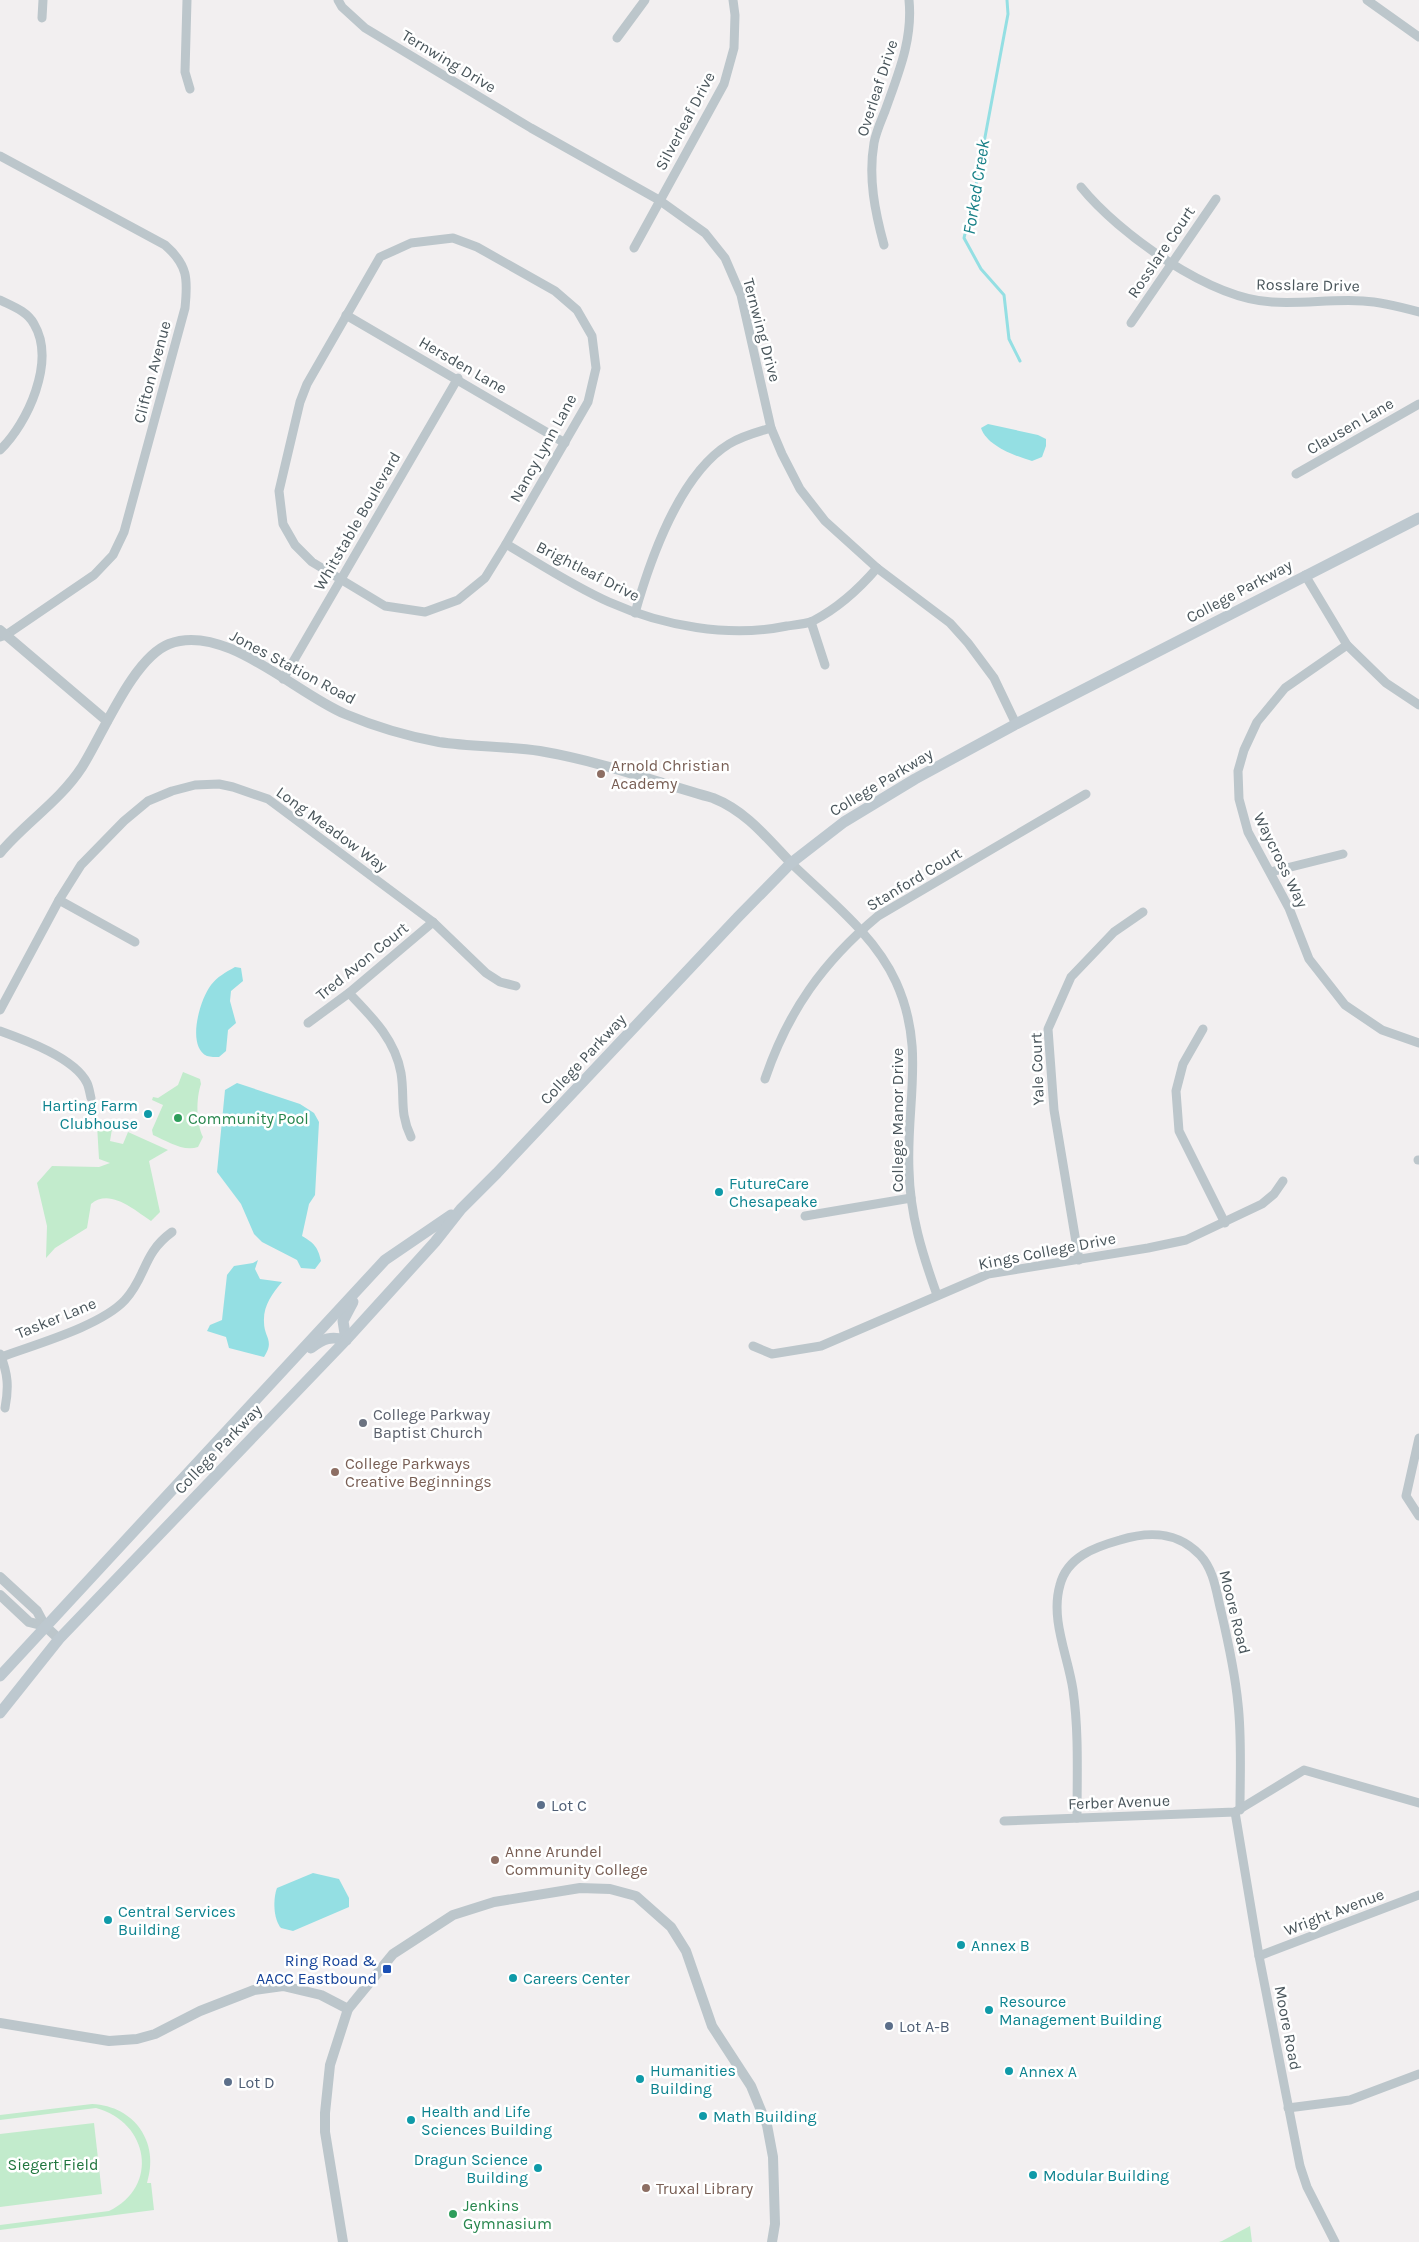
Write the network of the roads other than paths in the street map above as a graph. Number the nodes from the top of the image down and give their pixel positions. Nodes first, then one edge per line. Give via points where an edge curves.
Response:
1 (43, 0) edge
2 (187, 0) edge
3 (338, 0) edge
4 (645, 0) edge
5 (733, 0) edge
6 (909, 0) edge
7 (1366, 0) edge
8 (42, 18) dead end
9 (1419, 37) edge
10 (618, 38) dead end
11 (190, 89) dead end
12 (0, 156) edge
13 (1081, 187) dead end
14 (1216, 199) dead end
15 (659, 200) junction
16 (884, 245) dead end
17 (634, 248) dead end
18 (1172, 263) junction
19 (0, 300) edge
20 (1419, 312) edge
21 (346, 315) junction
22 (1131, 323) dead end
23 (458, 378) junction
24 (1419, 404) edge
25 (772, 428) junction
26 (565, 443) junction
27 (1, 448) edge
28 (1296, 474) dead end
29 (1419, 518) edge
30 (506, 544) junction
31 (877, 568) junction
32 (1305, 575) junction
33 (341, 579) junction
34 (635, 612) junction
35 (811, 622) junction
36 (2, 634) edge
37 (1347, 645) junction
38 (825, 665) dead end
39 (283, 679) junction
40 (1419, 705) edge
41 (107, 721) junction
42 (1016, 724) junction
43 (1086, 794) dead end
44 (0, 853) edge
45 (1343, 854) dead end
46 (791, 863) junction
47 (1271, 872) junction
48 (59, 900) junction
49 (1144, 912) dead end
50 (433, 922) junction
51 (860, 931) junction
52 (135, 942) dead end
53 (516, 986) dead end
54 (349, 993) junction
55 (0, 1010) edge
56 (308, 1023) dead end
57 (1203, 1029) dead end
58 (0, 1031) edge
59 (1419, 1044) edge
60 (765, 1079) dead end
61 (91, 1098) dead end
62 (411, 1137) dead end
63 (1283, 1181) dead end
64 (911, 1198) junction
65 (461, 1209) junction
66 (805, 1216) dead end
67 (1225, 1223) junction
68 (172, 1232) dead end
69 (385, 1260) junction
70 (1080, 1260) junction
71 (938, 1295) junction
72 (346, 1340) junction
73 (754, 1346) dead end
74 (1, 1355) edge
75 (283, 1370) junction
76 (5, 1408) dead end
77 (1419, 1438) edge
78 (1419, 1516) edge
79 (0, 1577) edge
80 (0, 1595) edge
81 (45, 1626) junction
82 (59, 1639) junction
83 (0, 1676) edge
84 (0, 1713) edge
85 (1419, 1803) edge
86 (1238, 1811) junction
87 (1077, 1818) junction
88 (1004, 1821) dead end
89 (1419, 1895) edge
90 (1259, 1956) junction
91 (348, 2009) junction
92 (0, 2023) edge
93 (1419, 2074) edge
94 (1288, 2108) junction
95 (343, 2242) edge
96 (772, 2242) edge
97 (1335, 2242) edge

1 - 8 street
2 - 11 street via 185,72
3 - 15 street, Ternwing Drive via 365,28
4 - 10 street
5 - 15 street, Silverleaf Drive via 734,48 724,84
6 - 16 street, Overleaf Drive via 911,19 906,52 874,142 873,198
7 - 9 street
12 - 36 street, Clifton Avenue via 165,245 179,257 188,287 124,532 113,555 94,575
13 - 18 street, Rosslare Drive via 1096,206
14 - 18 street, Rosslare Court
15 - 17 street, Silverleaf Drive
15 - 25 street, Ternwing Drive via 705,233 725,258 741,295
18 - 20 street, Rosslare Drive via 1218,290 1239,297 1271,302 1364,301
18 - 22 street, Rosslare Court
19 - 27 street via 23,312 34,323 41,339 42,355 32,402 22,422
21 - 23 street, Hersden Lane
21 - 26 street, Nancy Lynn Lane via 380,257 411,243 445,239 454,238 477,247 555,291 577,310 592,336 596,368 588,402
21 - 33 street, Nancy Lynn Lane via 306,384 279,491 283,524 295,545 312,562
23 - 26 street, Hersden Lane
23 - 33 street, Whitstable Boulevard
24 - 28 street, Clausen Lane
25 - 31 street, Ternwing Drive via 782,454 805,495 825,521
25 - 34 street via 728,445 703,466 665,527 648,566
26 - 30 street, Nancy Lynn Lane
29 - 32 main road, College Parkway
30 - 33 street, Nancy Lynn Lane via 485,578 458,600 425,612 385,606
30 - 34 street, Brightleaf Drive via 572,583
31 - 35 street, Brightleaf Drive via 855,592
31 - 42 street, Ternwing Drive via 950,624 968,643 994,678
32 - 37 street
32 - 42 main road, College Parkway
33 - 39 street, Whitstable Boulevard
34 - 35 street, Brightleaf Drive via 676,623 739,631 769,630
35 - 38 street
36 - 41 street
37 - 40 street via 1386,683
37 - 47 street, Waycross Way via 1280,693 1257,722 1244,750 1238,771 1242,818
39 - 41 street, Jones Station Road via 244,655 210,640 180,640 167,645 148,660
39 - 46 street, Jones Station Road via 343,713 384,729 440,742 544,752 713,798 746,816
41 - 44 street, Jones Station Road via 82,768 65,789
42 - 46 main road, College Parkway via 915,778 844,822
43 - 51 street, Stanford Court via 878,916
45 - 47 street
46 - 51 street, College Manor Drive
46 - 65 main road, College Parkway
47 - 59 street, Waycross Way via 1309,960 1345,1005 1382,1030
48 - 50 street, Long Meadow Way via 81,865 148,801 195,785 219,784 268,799
48 - 52 street
48 - 55 street, Long Meadow Way
49 - 70 street, Yale Court via 1114,932 1071,977 1048,1029 1054,1110
50 - 53 street, Long Meadow Way via 486,973 500,982
50 - 54 street, Tred Avon Court
51 - 60 street, Stanford Court via 838,951 804,994 776,1048
51 - 64 street, College Manor Drive via 896,982 910,1022 914,1063 908,1142
54 - 56 street, Tred Avon Court
54 - 62 street via 377,1022 391,1043 400,1072 403,1121
57 - 67 street via 1183,1064 1176,1091 1179,1131
58 - 61 street via 54,1054 74,1068 87,1082
63 - 67 street, Kings College Drive via 1262,1204
64 - 66 street
64 - 71 street, College Manor Drive via 919,1244
65 - 69 main road, College Parkway
65 - 72 main road, College Parkway
67 - 70 street, Kings College Drive via 1186,1240
68 - 74 street, Tasker Lane via 158,1242 125,1300 111,1312 93,1322
69 - 72 main road via 348,1309 342,1327
69 - 75 main road, College Parkway
70 - 71 street, Kings College Drive via 988,1274
71 - 73 street, Kings College Drive via 821,1346 772,1354
72 - 75 main road via 333,1336 322,1340
72 - 82 main road, College Parkway
74 - 76 street via 8,1373
75 - 81 main road, College Parkway
77 - 78 street via 1406,1496
79 - 81 street via 37,1611
80 - 81 street via 29,1622
81 - 82 street
81 - 83 main road, College Parkway
82 - 84 main road, College Parkway
85 - 86 street via 1304,1770
86 - 87 street, Ferber Avenue
86 - 87 street, Moore Road via 1238,1704 1234,1668 1213,1576 1200,1555 1181,1540 1167,1535 1144,1534 1083,1554 1069,1568 1060,1584 1057,1608 1073,1690
86 - 90 street, Moore Road
87 - 88 street, Ferber Avenue
89 - 90 street, Wright Avenue
90 - 94 street, Moore Road
91 - 92 street via 321,1994 283,1986 254,1990 137,2039 109,2041
91 - 95 street via 330,2065 325,2113 325,2132
91 - 96 street via 393,1954 453,1915 494,1902 580,1888 610,1889 636,1896 671,1927 686,1951 712,2026 751,2086 767,2124 773,2157 776,2224
93 - 94 street via 1350,2100
94 - 97 street, Moore Road via 1307,2187

